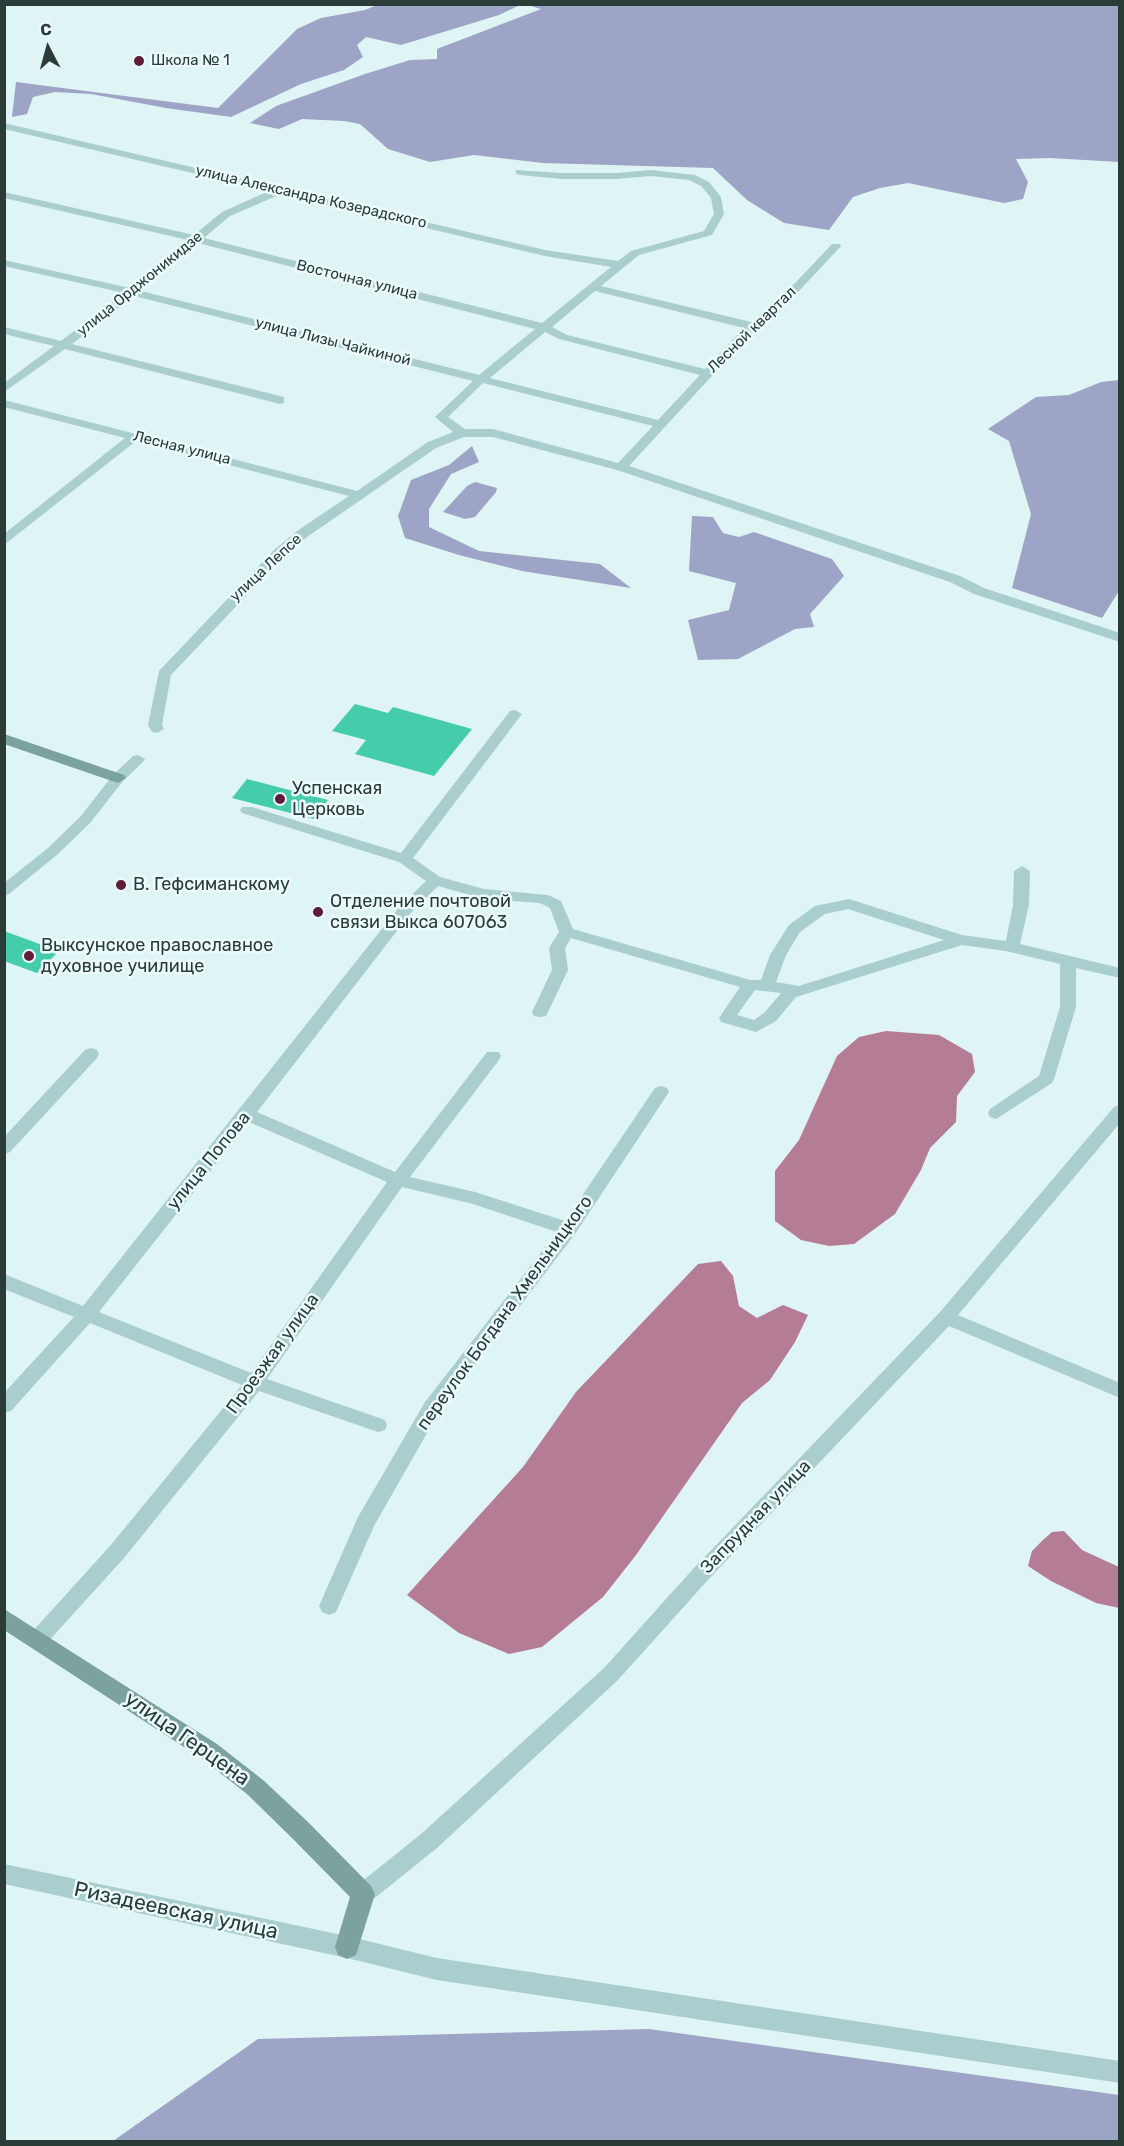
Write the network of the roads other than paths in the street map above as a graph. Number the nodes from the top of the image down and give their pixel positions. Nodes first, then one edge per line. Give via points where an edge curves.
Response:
1 (4, 126) edge
2 (520, 172) dead end
3 (281, 190) junction
4 (4, 195) edge
5 (196, 239) junction
6 (836, 246) dead end
7 (4, 262) edge
8 (619, 265) junction
9 (595, 288) junction
10 (130, 293) junction
11 (752, 326) junction
12 (546, 328) junction
13 (4, 330) edge
14 (64, 345) junction
15 (707, 373) junction
16 (481, 379) junction
17 (4, 389) edge
18 (280, 400) dead end
19 (4, 403) edge
20 (660, 424) junction
21 (462, 432) junction
22 (135, 436) junction
23 (621, 467) junction
24 (359, 495) junction
25 (4, 541) edge
26 (1119, 638) edge
27 (515, 714) dead end
28 (157, 729) dead end
29 (4, 739) edge
30 (138, 759) dead end
31 (118, 778) junction
32 (248, 810) dead end
33 (404, 860) junction
34 (1022, 871) dead end
35 (435, 880) junction
36 (4, 891) edge
37 (567, 932) junction
38 (961, 940) junction
39 (1012, 947) junction
40 (1068, 960) junction
41 (1119, 973) edge
42 (759, 985) junction
43 (793, 990) junction
44 (540, 1012) dead end
45 (91, 1054) dead end
46 (493, 1056) dead end
47 (661, 1092) dead end
48 (1119, 1111) edge
49 (996, 1113) dead end
50 (246, 1114) junction
51 (4, 1148) edge
52 (398, 1180) junction
53 (569, 1229) junction
54 (4, 1281) edge
55 (87, 1314) junction
56 (946, 1317) junction
57 (255, 1382) junction
58 (1119, 1391) edge
59 (4, 1406) edge
60 (378, 1425) dead end
61 (329, 1606) dead end
62 (4, 1618) edge
63 (38, 1639) junction
64 (4, 1874) edge
65 (363, 1894) junction
66 (347, 1947) junction
67 (1119, 2072) edge

1 - 3 street, улица Александра Козерадского
2 - 8 street via 691,177 716,196 719,214 708,232 635,253
3 - 5 street, улица Орджоникидзе via 226,214
3 - 8 street, улица Александра Козерадского via 545,253
4 - 5 street, Восточная улица
5 - 10 street, улица Орджоникидзе
5 - 12 street, Восточная улица
6 - 11 street, Лесной квартал via 767,319
7 - 10 street, улица Лизы Чайкиной
8 - 9 street
9 - 11 street
9 - 12 street
10 - 14 street, улица Орджоникидзе
10 - 16 street, улица Лизы Чайкиной
11 - 15 street, Лесной квартал
12 - 15 street, Восточная улица via 563,337
12 - 16 street
13 - 14 street
14 - 17 street, улица Орджоникидзе
14 - 18 street
15 - 20 street, Лесной квартал
16 - 20 street, улица Лизы Чайкиной
16 - 21 street via 441,417
19 - 22 street, Лесная улица
20 - 23 street, Лесной квартал
21 - 23 street via 493,433
21 - 24 street, улица Лепсе via 432,445
22 - 24 street, Лесная улица
22 - 25 street
23 - 26 street
24 - 28 street, улица Лепсе via 279,553 164,674
27 - 33 street
29 - 31 street
30 - 31 street
31 - 36 street via 85,820
32 - 33 street
33 - 35 street
34 - 39 street via 1021,905
35 - 37 street via 484,894 543,898 556,905
35 - 50 street, улица Попова via 405,910
37 - 42 street
37 - 44 street via 557,948 560,970
38 - 39 street
38 - 42 street via 849,904 819,910 794,929
38 - 43 street via 799,992
39 - 40 street
40 - 41 street
40 - 49 street via 1068,1007 1046,1079
42 - 43 street
42 - 43 street via 727,1018 756,1026 770,1017
45 - 51 street
46 - 52 street, Проезжая улица
47 - 53 street, переулок Богдана Хмельницкого
48 - 56 street, Запрудная улица
50 - 52 street
50 - 55 street, улица Попова
52 - 53 street via 475,1198
52 - 57 street, Проезжая улица
53 - 61 street, переулок Богдана Хмельницкого via 432,1407 365,1523
54 - 55 street
55 - 57 street
55 - 59 street, улица Попова
56 - 58 street
56 - 65 street, Запрудная улица via 611,1674 429,1841
57 - 60 street
57 - 63 street, Проезжая улица via 117,1552
62 - 63 street, улица Герцена
63 - 65 street, улица Герцена via 209,1751 255,1787
64 - 66 street, Ризадеевская улица
65 - 66 street
66 - 67 street, Ризадеевская улица via 437,1969

